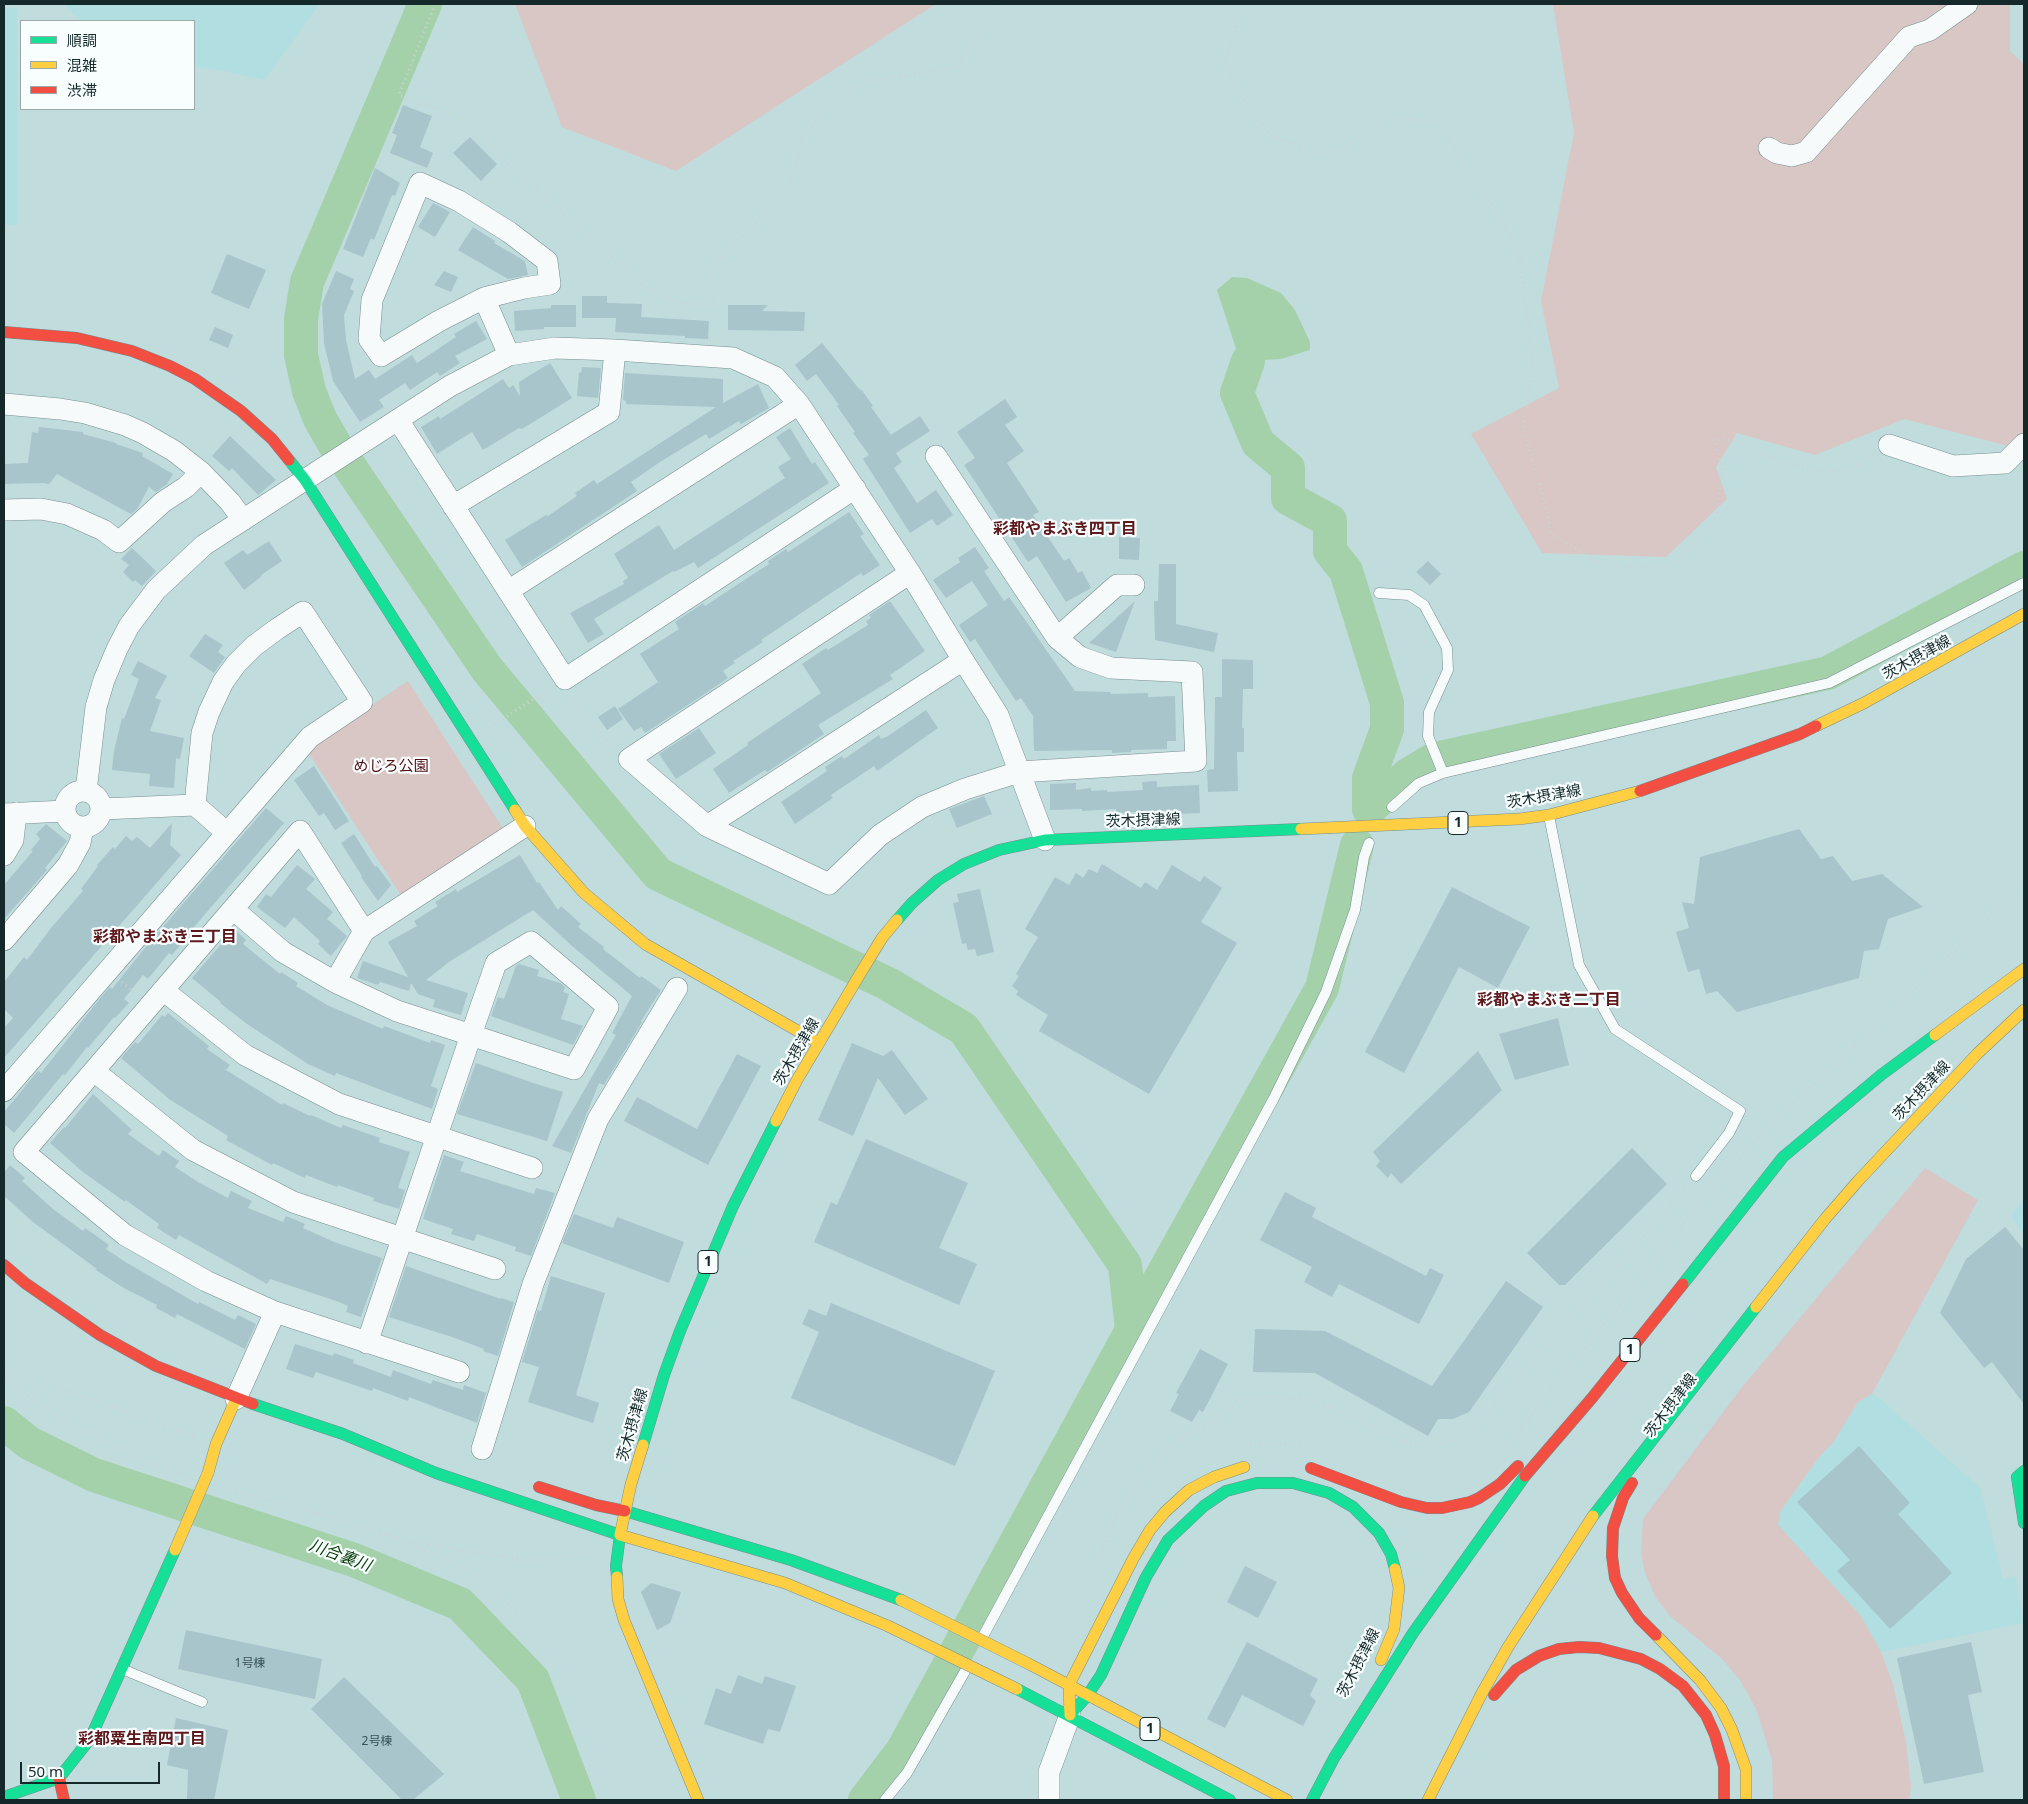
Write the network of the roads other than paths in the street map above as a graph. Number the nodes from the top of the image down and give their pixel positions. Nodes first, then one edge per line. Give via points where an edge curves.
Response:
1 (1967, 4) edge
2 (1770, 148) dead end
3 (484, 298) junction
4 (4, 332) edge
5 (615, 350) junction
6 (509, 355) junction
7 (4, 404) edge
8 (799, 404) junction
9 (398, 420) junction
10 (2024, 444) edge
11 (1889, 445) road end
12 (936, 456) dead end
13 (201, 472) junction
14 (305, 480) junction
15 (854, 488) junction
16 (454, 506) junction
17 (4, 510) edge
18 (243, 520) junction
19 (910, 573) junction
20 (2024, 583) edge
21 (1134, 586) dead end
22 (508, 591) junction
23 (1379, 593) dead end
24 (2024, 614) edge
25 (1057, 638) junction
26 (962, 660) junction
27 (1019, 772) junction
28 (1442, 772) junction
29 (86, 792) junction
30 (195, 805) junction
31 (1392, 807) dead end
32 (102, 809) junction
33 (65, 811) junction
34 (10, 814) edge
35 (1549, 814) junction
36 (525, 826) junction
37 (707, 826) junction
38 (83, 828) junction
39 (227, 833) junction
40 (1045, 840) junction
41 (1369, 843) dead end
42 (4, 855) edge
43 (233, 909) junction
44 (364, 931) junction
45 (4, 940) edge
46 (2024, 969) edge
47 (335, 982) junction
48 (677, 988) dead end
49 (156, 998) junction
50 (2024, 1010) edge
51 (471, 1035) junction
52 (819, 1043) junction
53 (94, 1071) junction
54 (4, 1091) edge
55 (437, 1136) junction
56 (532, 1168) dead end
57 (1696, 1176) road end
58 (1825, 1219) junction
59 (402, 1239) junction
60 (4, 1265) edge
61 (495, 1269) dead end
62 (275, 1312) junction
63 (367, 1343) junction
64 (459, 1372) dead end
65 (1592, 1398) junction
66 (236, 1400) junction
67 (343, 1434) junction
68 (405, 1448) dead end
69 (482, 1449) dead end
70 (1254, 1464) dead end
71 (1302, 1466) dead end
72 (2024, 1471) edge
73 (532, 1485) dead end
74 (625, 1511) junction
75 (2024, 1524) edge
76 (620, 1535) junction
77 (121, 1669) junction
78 (1069, 1685) junction
79 (1087, 1696) junction
80 (202, 1702) dead end
81 (1070, 1715) junction
82 (1447, 1766) junction
83 (59, 1778) junction
84 (4, 1797) edge
85 (64, 1800) edge
86 (698, 1800) edge
87 (885, 1800) edge
88 (1049, 1800) edge
89 (1230, 1800) edge
90 (1287, 1800) edge
91 (1302, 1800) edge
92 (1312, 1800) edge
93 (1428, 1800) edge
94 (1724, 1800) edge
95 (1746, 1800) edge

1 - 2 street via 1930,30 1909,37 1806,152 1792,156
3 - 3 street via 382,356 369,338 372,300 420,183 468,206 548,261 550,284
3 - 6 street
4 - 14 main road via 90,340 132,351 177,369 241,411 272,439
5 - 6 street via 555,348
5 - 8 street via 734,358 775,377
5 - 16 street via 609,412
6 - 9 street via 450,386
7 - 13 street via 73,411 119,423 174,450
8 - 15 street
8 - 22 street
9 - 14 street
9 - 16 street
10 - 11 street via 2005,463 1953,466
12 - 25 street
13 - 17 street via 120,542 103,530 67,514 41,509
13 - 18 street
14 - 18 street
14 - 36 main road
15 - 19 street
15 - 22 street via 564,679
16 - 22 street
18 - 29 street via 204,545 169,576 129,626 99,694
19 - 26 street
19 - 37 street via 629,759
20 - 28 lane via 1829,683
21 - 25 street via 1117,585
23 - 28 lane via 1409,595 1424,605 1447,648 1448,670 1429,712 1428,736
24 - 35 main road, 茨木摂津線 / 1 via 1864,703 1800,734 1631,794
25 - 27 street via 1080,657 1111,668 1192,672 1196,761
26 - 27 street via 998,715
26 - 37 street
27 - 37 street via 922,807 880,835 829,884
27 - 40 street
28 - 31 lane via 1419,783
29 - 32 street via 97,797
29 - 33 street via 71,796
30 - 32 street
30 - 39 street
30 - 39 street via 202,733 220,687 254,646 303,612 362,702 310,737
32 - 38 street via 96,822
33 - 34 street
33 - 38 street via 71,823
34 - 42 street via 13,840
35 - 40 main road, 茨木摂津線 / 1 via 1478,822
35 - 57 lane via 1579,965 1615,1029 1740,1111 1729,1133
36 - 44 street
36 - 52 main road via 584,892 644,944
38 - 45 street via 80,843 68,865
39 - 54 street
40 - 52 main road, 茨木摂津線 / 1 via 1000,850 964,864 938,880 912,903 882,938
41 - 87 lane via 1355,910 1326,992 1274,1098 952,1695 908,1773
43 - 44 street via 300,831
43 - 47 street via 283,952
43 - 49 street
44 - 47 street
46 - 65 main road, 茨木摂津線 / 1 via 1882,1075 1783,1157
47 - 51 street via 397,1011
48 - 69 street via 598,1119 534,1284
49 - 53 street
49 - 55 street via 245,1055 339,1104
50 - 58 main road, 茨木摂津線 via 1977,1054
51 - 51 street via 496,963 531,942 608,1007 574,1069
51 - 55 street
52 - 74 main road, 茨木摂津線 / 1 via 733,1206 680,1331
53 - 59 street via 193,1150 293,1202
53 - 62 street via 24,1152 125,1235 206,1281
55 - 56 street
55 - 59 street
58 - 82 main road, 茨木摂津線 via 1580,1533 1482,1693
58 - 95 main road, 茨木摂津線 via 1775,1295 1626,1490 1612,1536 1615,1578 1630,1608 1700,1680 1722,1708 1746,1769
59 - 61 street
59 - 63 street
60 - 66 main road via 100,1336 156,1366
62 - 63 street
62 - 66 street
63 - 64 street
65 - 71 main road, 茨木摂津線 / 1 via 1556,1423 1500,1484 1479,1498 1453,1506 1427,1508 1402,1502
65 - 92 main road, 茨木摂津線 / 1 via 1517,1486 1447,1582 1371,1697
66 - 67 main road
66 - 77 main road, bridge via 216,1444 208,1473
67 - 68 main road
67 - 76 main road via 436,1473
70 - 78 main road via 1234,1469 1189,1490 1150,1530
72 - 75 main road via 2017,1477
73 - 74 main road
74 - 76 main road, 茨木摂津線 / 1
74 - 78 main road, 1, bridge via 791,1560 901,1600
76 - 81 main road, 1, bridge via 785,1583 888,1626
76 - 86 main road, 茨木摂津線 via 616,1566 618,1599 624,1620
77 - 80 lane
77 - 83 main road via 90,1739
78 - 79 main road, 1
78 - 81 main road
79 - 81 main road, 茨木摂津線
79 - 90 main road, 1
79 - 91 main road, 茨木摂津線 via 1101,1675 1146,1577 1168,1540 1204,1506 1226,1491 1257,1483 1292,1483 1329,1494 1363,1515 1385,1542 1395,1564 1399,1597 1394,1629 1374,1672
81 - 88 street via 1049,1772
81 - 89 main road, 1
82 - 93 main road, 茨木摂津線
82 - 94 main road, 茨木摂津線 via 1488,1704 1516,1670 1559,1649 1599,1648 1651,1663 1683,1686 1710,1724 1719,1748 1725,1776
83 - 84 main road
83 - 85 main road

